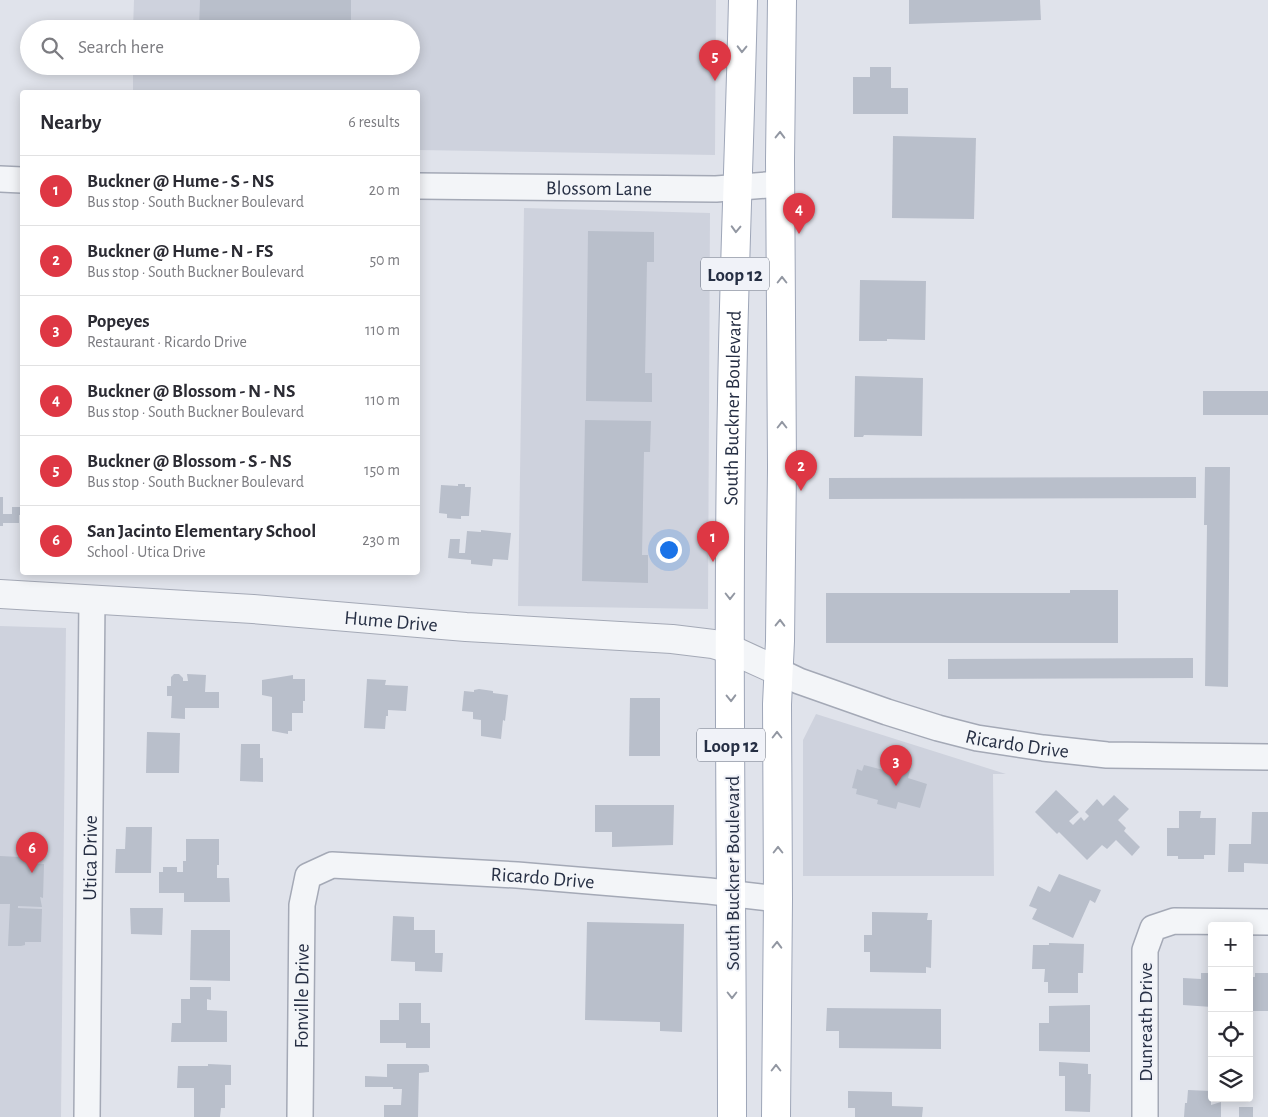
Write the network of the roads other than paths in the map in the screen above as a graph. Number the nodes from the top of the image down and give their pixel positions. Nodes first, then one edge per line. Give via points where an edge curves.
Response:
1 (743, 0) edge
2 (782, 0) edge
3 (0, 179) edge
4 (20, 180) edge
5 (780, 184) junction
6 (420, 186) edge
7 (739, 187) junction
8 (0, 594) edge
9 (92, 599) junction
10 (730, 649) junction
11 (778, 672) junction
12 (1268, 757) edge
13 (308, 876) joint
14 (732, 894) junction
15 (778, 899) junction
16 (1268, 922) edge
17 (87, 1117) edge
18 (300, 1117) edge
19 (732, 1117) edge
20 (776, 1117) edge
21 (1145, 1117) edge

1 -> 7 main road, South Buckner Boulevard / Loop 12
5 -> 2 main road, Loop 12
3 - 4 street
5 - 7 street, Blossom Lane
11 -> 5 main road, Loop 12 via 782,468
6 - 7 street, Blossom Lane via 677,190
7 -> 10 main road, South Buckner Boulevard / Loop 12 via 732,400
8 - 9 street, Hume Drive
9 - 10 street, Hume Drive via 672,639
9 - 17 street, Utica Drive
10 - 11 street, Hume Drive
10 -> 14 main road, South Buckner Boulevard / Loop 12
11 - 12 street, Ricardo Drive via 888,712 977,738 1107,755
15 -> 11 main road, Loop 12
13 - 14 street, Ricardo Drive via 332,865 517,875
13 - 18 street, Fonville Drive via 302,905
14 - 15 street, Ricardo Drive
14 -> 19 main road, South Buckner Boulevard / Loop 12
20 -> 15 main road, Loop 12
16 - 21 street, Dunreath Drive via 1174,921 1153,928 1145,950

